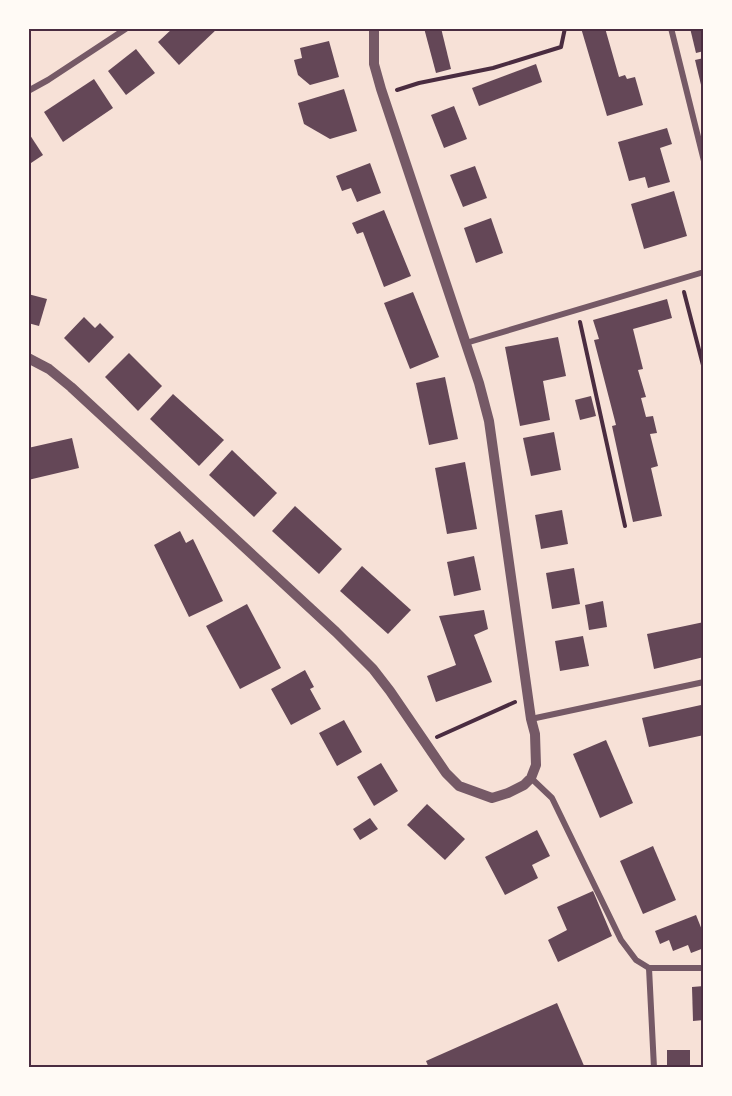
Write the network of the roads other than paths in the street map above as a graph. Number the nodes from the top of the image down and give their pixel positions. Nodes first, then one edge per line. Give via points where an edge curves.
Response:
1 (127, 28) edge
2 (374, 28) edge
3 (671, 28) edge
4 (28, 91) edge
5 (704, 161) edge
6 (704, 272) edge
7 (465, 343) junction
8 (28, 358) edge
9 (704, 682) edge
10 (531, 719) junction
11 (531, 778) junction
12 (649, 968) junction
13 (704, 968) edge
14 (654, 1068) edge

1 - 4 street
2 - 7 street via 374,64
3 - 5 street
6 - 7 street
7 - 10 street via 489,422
8 - 11 street via 50,369 71,387 336,632 373,669 459,786 492,798 524,785
9 - 10 street
10 - 11 street via 537,750
11 - 12 street via 552,798 621,940 636,960
12 - 13 street
12 - 14 street

